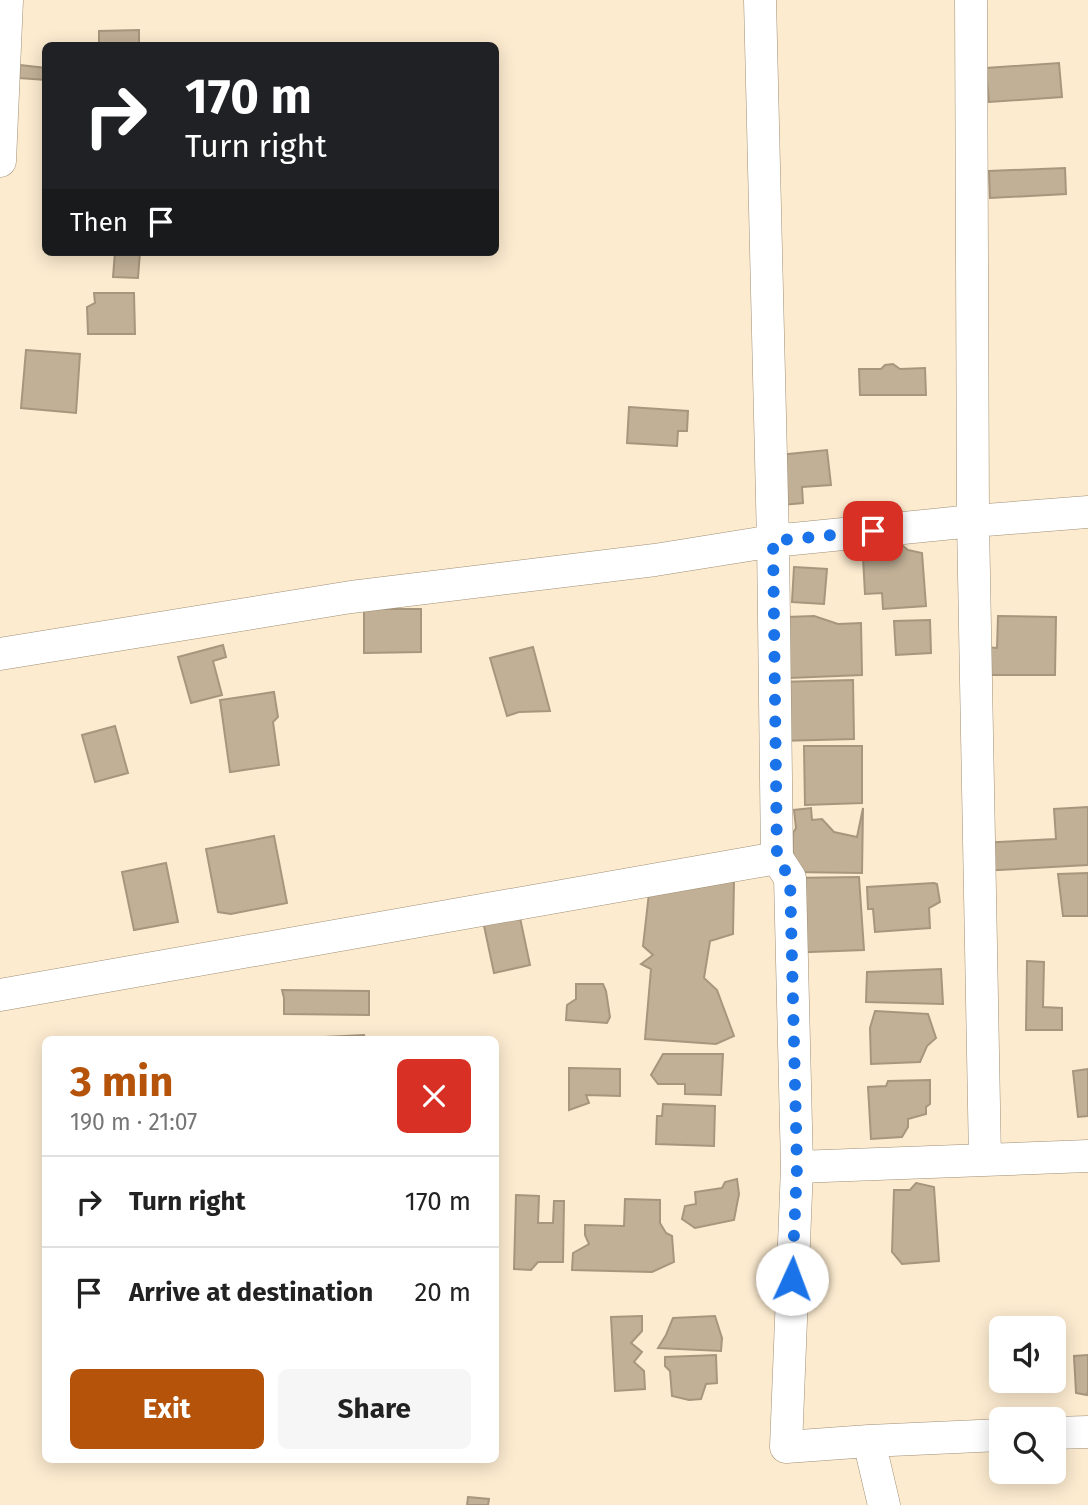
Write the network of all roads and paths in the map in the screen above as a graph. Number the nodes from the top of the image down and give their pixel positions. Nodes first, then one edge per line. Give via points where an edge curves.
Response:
1 (7, 0) edge
2 (761, 0) edge
3 (971, 0) edge
4 (3, 43) edge
5 (0, 161) edge
6 (1088, 512) edge
7 (973, 521) junction
8 (773, 541) junction
9 (0, 654) edge
10 (777, 858) junction
11 (0, 995) edge
12 (1088, 1156) edge
13 (985, 1159) junction
14 (797, 1167) junction
15 (1088, 1432) edge
16 (1066, 1433) edge
17 (989, 1436) edge
18 (869, 1441) junction
19 (884, 1505) edge

1 - 4 street
2 - 8 street
3 - 7 street
4 - 5 street
6 - 7 street
7 - 8 street
7 - 13 street
8 - 9 street via 351,597
8 - 10 street
10 - 11 street
10 - 14 street via 790,878
12 - 13 street
13 - 14 street
14 - 18 street via 786,1447
15 - 16 street
17 - 18 street
18 - 19 street

